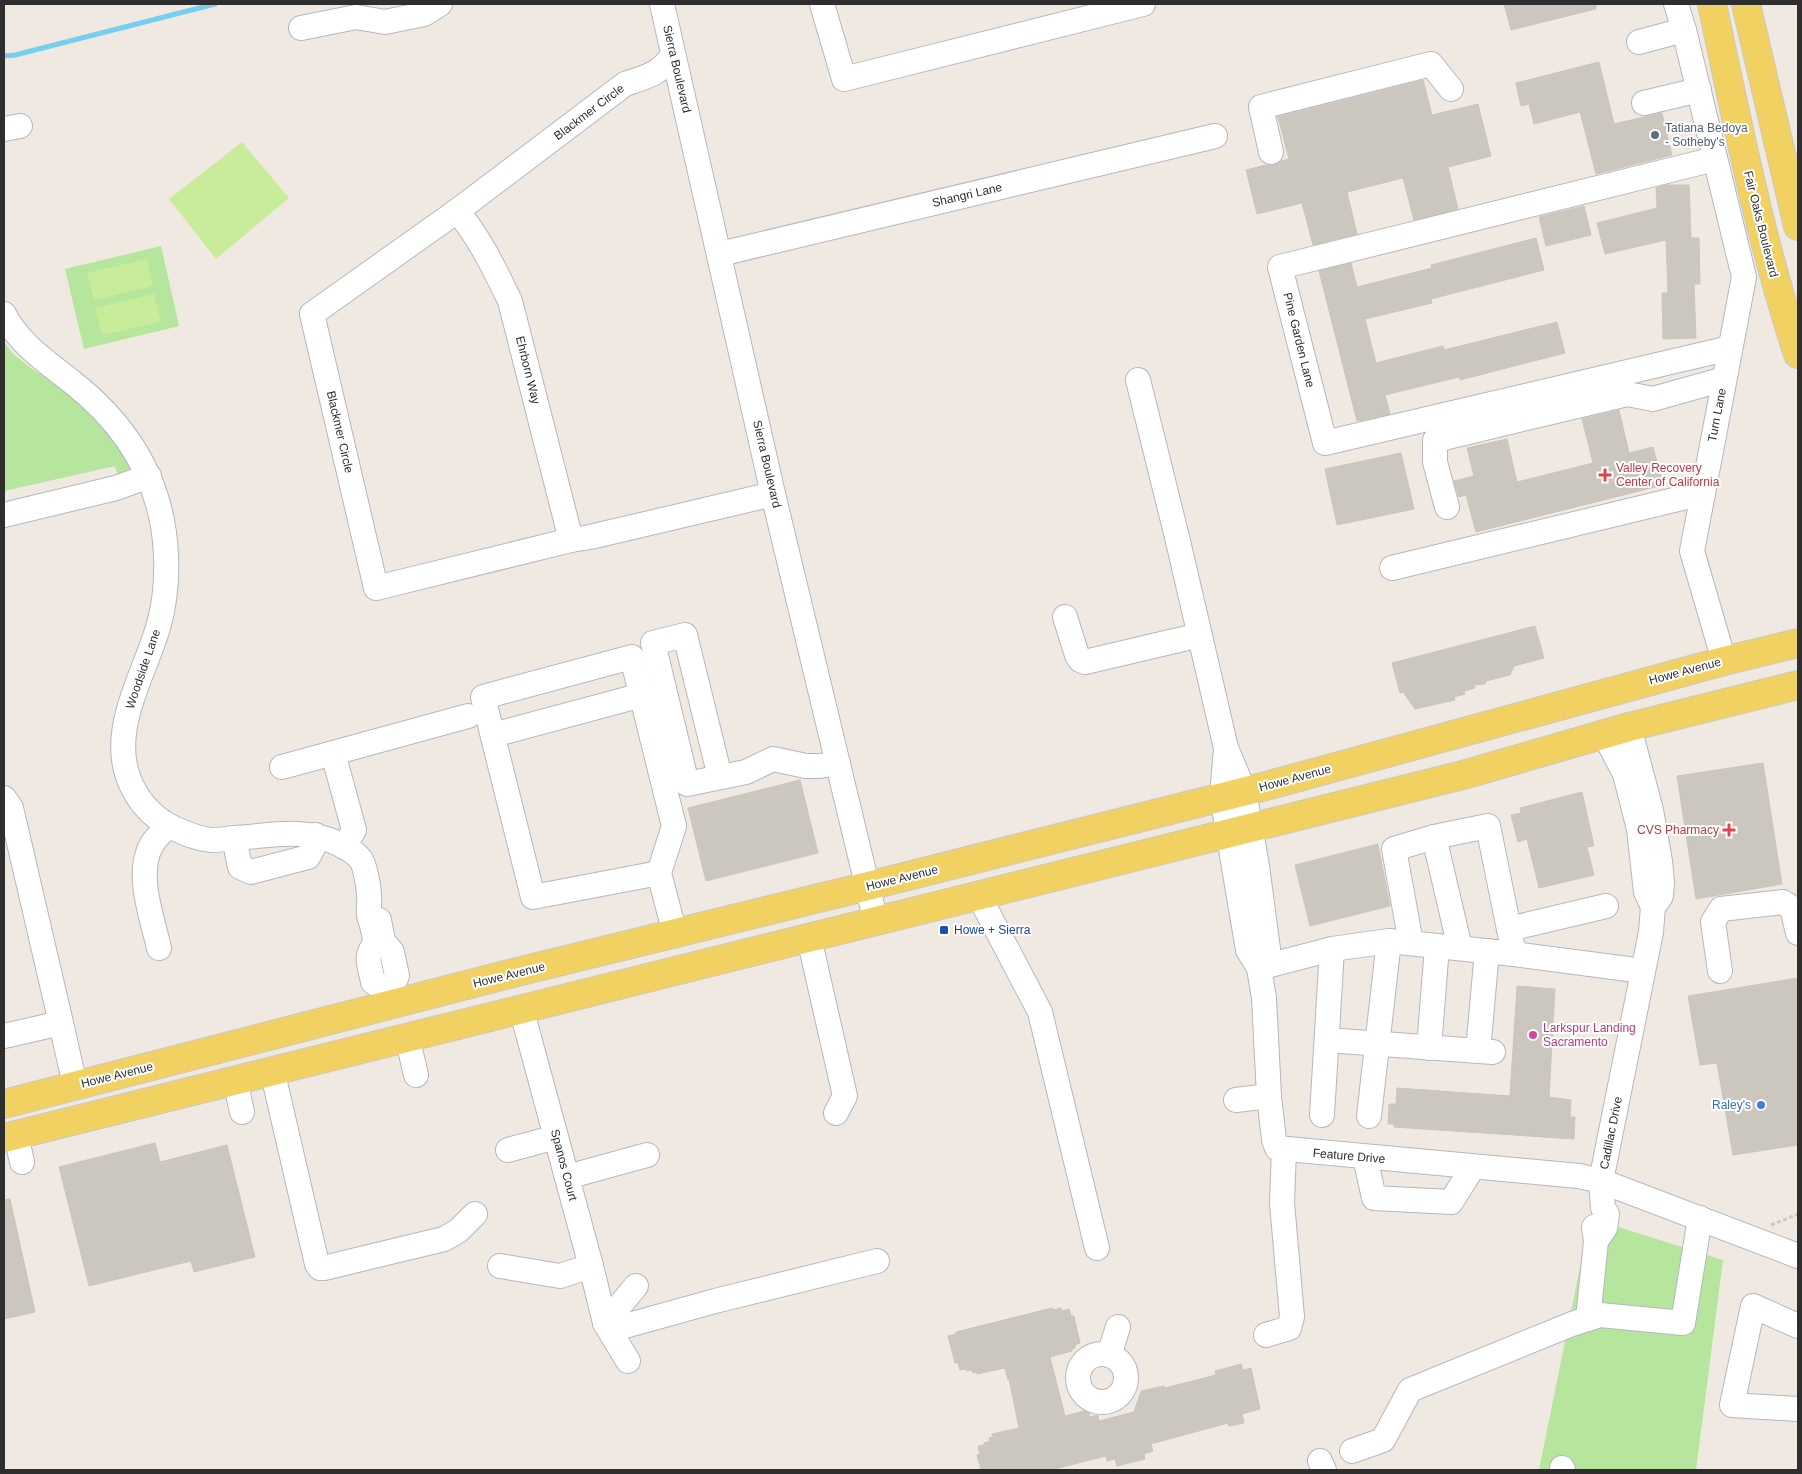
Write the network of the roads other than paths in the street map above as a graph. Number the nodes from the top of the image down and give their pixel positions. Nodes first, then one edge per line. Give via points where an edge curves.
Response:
1 (440, 4) edge
2 (662, 4) edge
3 (822, 4) edge
4 (1142, 4) edge
5 (1676, 4) edge
6 (1712, 4) edge
7 (1730, 4) edge
8 (1746, 4) edge
9 (301, 28) dead end
10 (1684, 30) junction
11 (1639, 42) dead end
12 (673, 56) junction
13 (1451, 89) dead end
14 (1698, 90) junction
15 (1644, 103) dead end
16 (1215, 136) dead end
17 (1780, 147) junction
18 (1271, 152) dead end
19 (1716, 164) junction
20 (457, 211) junction
21 (1798, 226) edge
22 (720, 254) junction
23 (4, 314) edge
24 (1730, 348) junction
25 (1798, 354) edge
26 (1138, 380) dead end
27 (1724, 380) junction
28 (149, 476) junction
29 (1702, 493) junction
30 (773, 494) junction
31 (1447, 507) dead end
32 (4, 515) edge
33 (571, 540) junction
34 (1392, 568) dead end
35 (1066, 617) dead end
36 (1200, 635) junction
37 (1798, 643) edge
38 (1724, 661) junction
39 (1793, 689) edge
40 (642, 695) junction
41 (468, 716) dead end
42 (1617, 730) junction
43 (493, 735) junction
44 (333, 753) junction
45 (838, 763) junction
46 (282, 767) dead end
47 (720, 777) junction
48 (1233, 794) junction
49 (4, 798) edge
50 (168, 826) junction
51 (1240, 831) junction
52 (316, 835) junction
53 (1434, 837) junction
54 (236, 838) junction
55 (344, 847) junction
56 (658, 873) junction
57 (868, 886) junction
58 (979, 896) junction
59 (1606, 906) dead end
60 (876, 922) junction
61 (1509, 929) junction
62 (676, 933) junction
63 (1798, 933) edge
64 (809, 938) junction
65 (1400, 942) junction
66 (1449, 947) junction
67 (159, 948) dead end
68 (1332, 949) junction
69 (1487, 951) junction
70 (1514, 954) junction
71 (1259, 968) junction
72 (1643, 971) junction
73 (1720, 971) dead end
74 (390, 998) junction
75 (521, 1008) junction
76 (61, 1023) junction
77 (4, 1036) edge
78 (407, 1036) junction
79 (1327, 1040) junction
80 (1377, 1044) junction
81 (1429, 1048) junction
82 (272, 1070) junction
83 (416, 1075) dead end
84 (234, 1080) junction
85 (76, 1085) junction
86 (1269, 1096) junction
87 (1236, 1100) dead end
88 (4, 1104) edge
89 (242, 1112) dead end
90 (836, 1113) dead end
91 (1322, 1115) dead end
92 (1369, 1116) dead end
93 (10, 1136) edge
94 (556, 1137) junction
95 (508, 1150) dead end
96 (1284, 1150) junction
97 (647, 1155) dead end
98 (1364, 1157) junction
99 (22, 1162) dead end
100 (1473, 1167) junction
101 (567, 1177) junction
102 (1601, 1181) junction
103 (475, 1214) dead end
104 (1700, 1218) junction
105 (1097, 1248) dead end
106 (1798, 1256) edge
107 (877, 1261) dead end
108 (500, 1266) dead end
109 (591, 1266) junction
110 (636, 1286) dead end
111 (1588, 1319) junction
112 (605, 1323) junction
113 (1798, 1326) edge
114 (1118, 1327) dead end
115 (1266, 1335) dead end
116 (1109, 1355) dead end
117 (628, 1362) dead end
118 (1798, 1409) edge
119 (1352, 1451) dead end

1 - 9 street via 424,14 385,22 356,17
2 - 12 street, Sierra Boulevard
3 - 4 street via 844,79
5 - 10 street
6 - 25 main road, Fair Oaks Boulevard via 1778,294
7 - 17 main road via 1761,132
8 - 17 main road
10 - 11 street
10 - 14 street
12 - 20 street, Blackmer Circle via 653,75 625,84
12 - 22 street, Sierra Boulevard
13 - 18 street via 1431,64 1261,107
14 - 15 street
14 - 19 street
16 - 22 street, Shangri Lane
17 - 21 main road
19 - 24 street, Turn Lane via 1744,277
19 - 24 street, Pine Garden Lane via 1280,267 1325,443
20 - 33 street, Ehrborn Way via 494,268 510,301
20 - 33 street, Blackmer Circle via 312,314 376,588
22 - 30 street, Sierra Boulevard
23 - 28 street, Woodside Lane via 33,351 113,418
24 - 27 street, Turn Lane
26 - 36 street
27 - 29 street, Turn Lane
27 - 31 street via 1653,399 1627,394 1435,440 1435,462
28 - 32 street via 116,488
28 - 50 street, Woodside Lane via 165,534 165,589 159,624 127,714 122,747 125,769 135,792 146,808
29 - 34 street
29 - 38 street, Turn Lane via 1692,551
30 - 33 street, Blackmer Circle
30 - 45 street, Sierra Boulevard
35 - 36 street via 1076,655 1085,662
36 - 48 street
37 - 38 main road, Howe Avenue
38 - 48 main road, Howe Avenue
39 - 42 main road
40 - 43 street
40 - 43 street via 632,657 484,697
40 - 56 street via 674,826
41 - 44 street
42 - 51 main road via 1463,775
42 - 72 street, Cadillac Drive via 1639,829 1646,892 1653,907
43 - 56 street via 533,897
44 - 46 street
44 - 55 street via 354,830
45 - 47 street via 806,766 773,759 746,772
45 - 57 street, Sierra Boulevard
47 - 47 street via 687,784 653,643 685,635
48 - 51 street
48 - 57 main road, Howe Avenue
49 - 76 street via 11,808
50 - 54 street, Woodside Lane via 192,837 212,840
50 - 67 street via 152,843 145,860 145,889
51 - 58 main road
51 - 71 street via 1248,950
52 - 54 street, Woodside Lane
52 - 54 street via 308,857 251,872 240,867
52 - 55 street, Woodside Lane
53 - 61 street via 1488,826
53 - 65 street via 1394,849
53 - 66 street
55 - 74 street, Woodside Lane via 362,861 370,898 369,912 379,942 368,957 373,982
56 - 62 street
57 - 60 street, Sierra Boulevard
57 - 62 main road, Howe Avenue
58 - 60 main road
58 - 105 street via 1040,1012
59 - 61 street
60 - 64 main road
61 - 70 street
62 - 74 main road, Howe Avenue
62 - 75 main road via 654,961 545,988
63 - 73 street via 1792,908 1783,902 1722,909 1713,922
64 - 75 main road
64 - 90 street via 845,1096
65 - 66 street
65 - 68 street
65 - 80 street
66 - 69 street
66 - 81 street
68 - 71 street
68 - 79 street
69 - 70 street
69 - 81 street via 1485,1052
70 - 72 street
71 - 86 street via 1264,998
72 - 102 street, Cadillac Drive
74 - 82 main road via 393,1018 384,1028 290,1053
74 - 85 main road, Howe Avenue
75 - 78 main road
75 - 94 street, Spanos Court
76 - 77 street
76 - 85 street
78 - 82 main road
78 - 83 street
79 - 80 street
79 - 91 street
80 - 81 street
80 - 92 street
82 - 84 main road
82 - 103 street via 320,1268 435,1242 452,1236
84 - 89 street
84 - 93 main road
85 - 88 main road, Howe Avenue
86 - 87 street
86 - 96 street via 1274,1140 1278,1148
93 - 99 street
94 - 95 street
94 - 101 street, Spanos Court
96 - 98 street, Feature Drive
96 - 115 street via 1282,1203 1292,1317 1289,1328
97 - 101 street
98 - 100 street, Feature Drive
98 - 100 street via 1374,1198 1451,1202
100 - 102 street, Feature Drive via 1579,1176
101 - 109 street, Spanos Court
102 - 104 street, Cadillac Drive
102 - 111 street via 1607,1214 1605,1228 1596,1241
104 - 106 street, Cadillac Drive
104 - 111 street via 1682,1323 1600,1315
107 - 112 street via 624,1326
108 - 109 street via 560,1276
109 - 112 street, Spanos Court
110 - 112 street
111 - 119 street via 1410,1390 1383,1440
112 - 117 street, Spanos Court
113 - 118 street via 1754,1306 1732,1405
114 - 116 street

